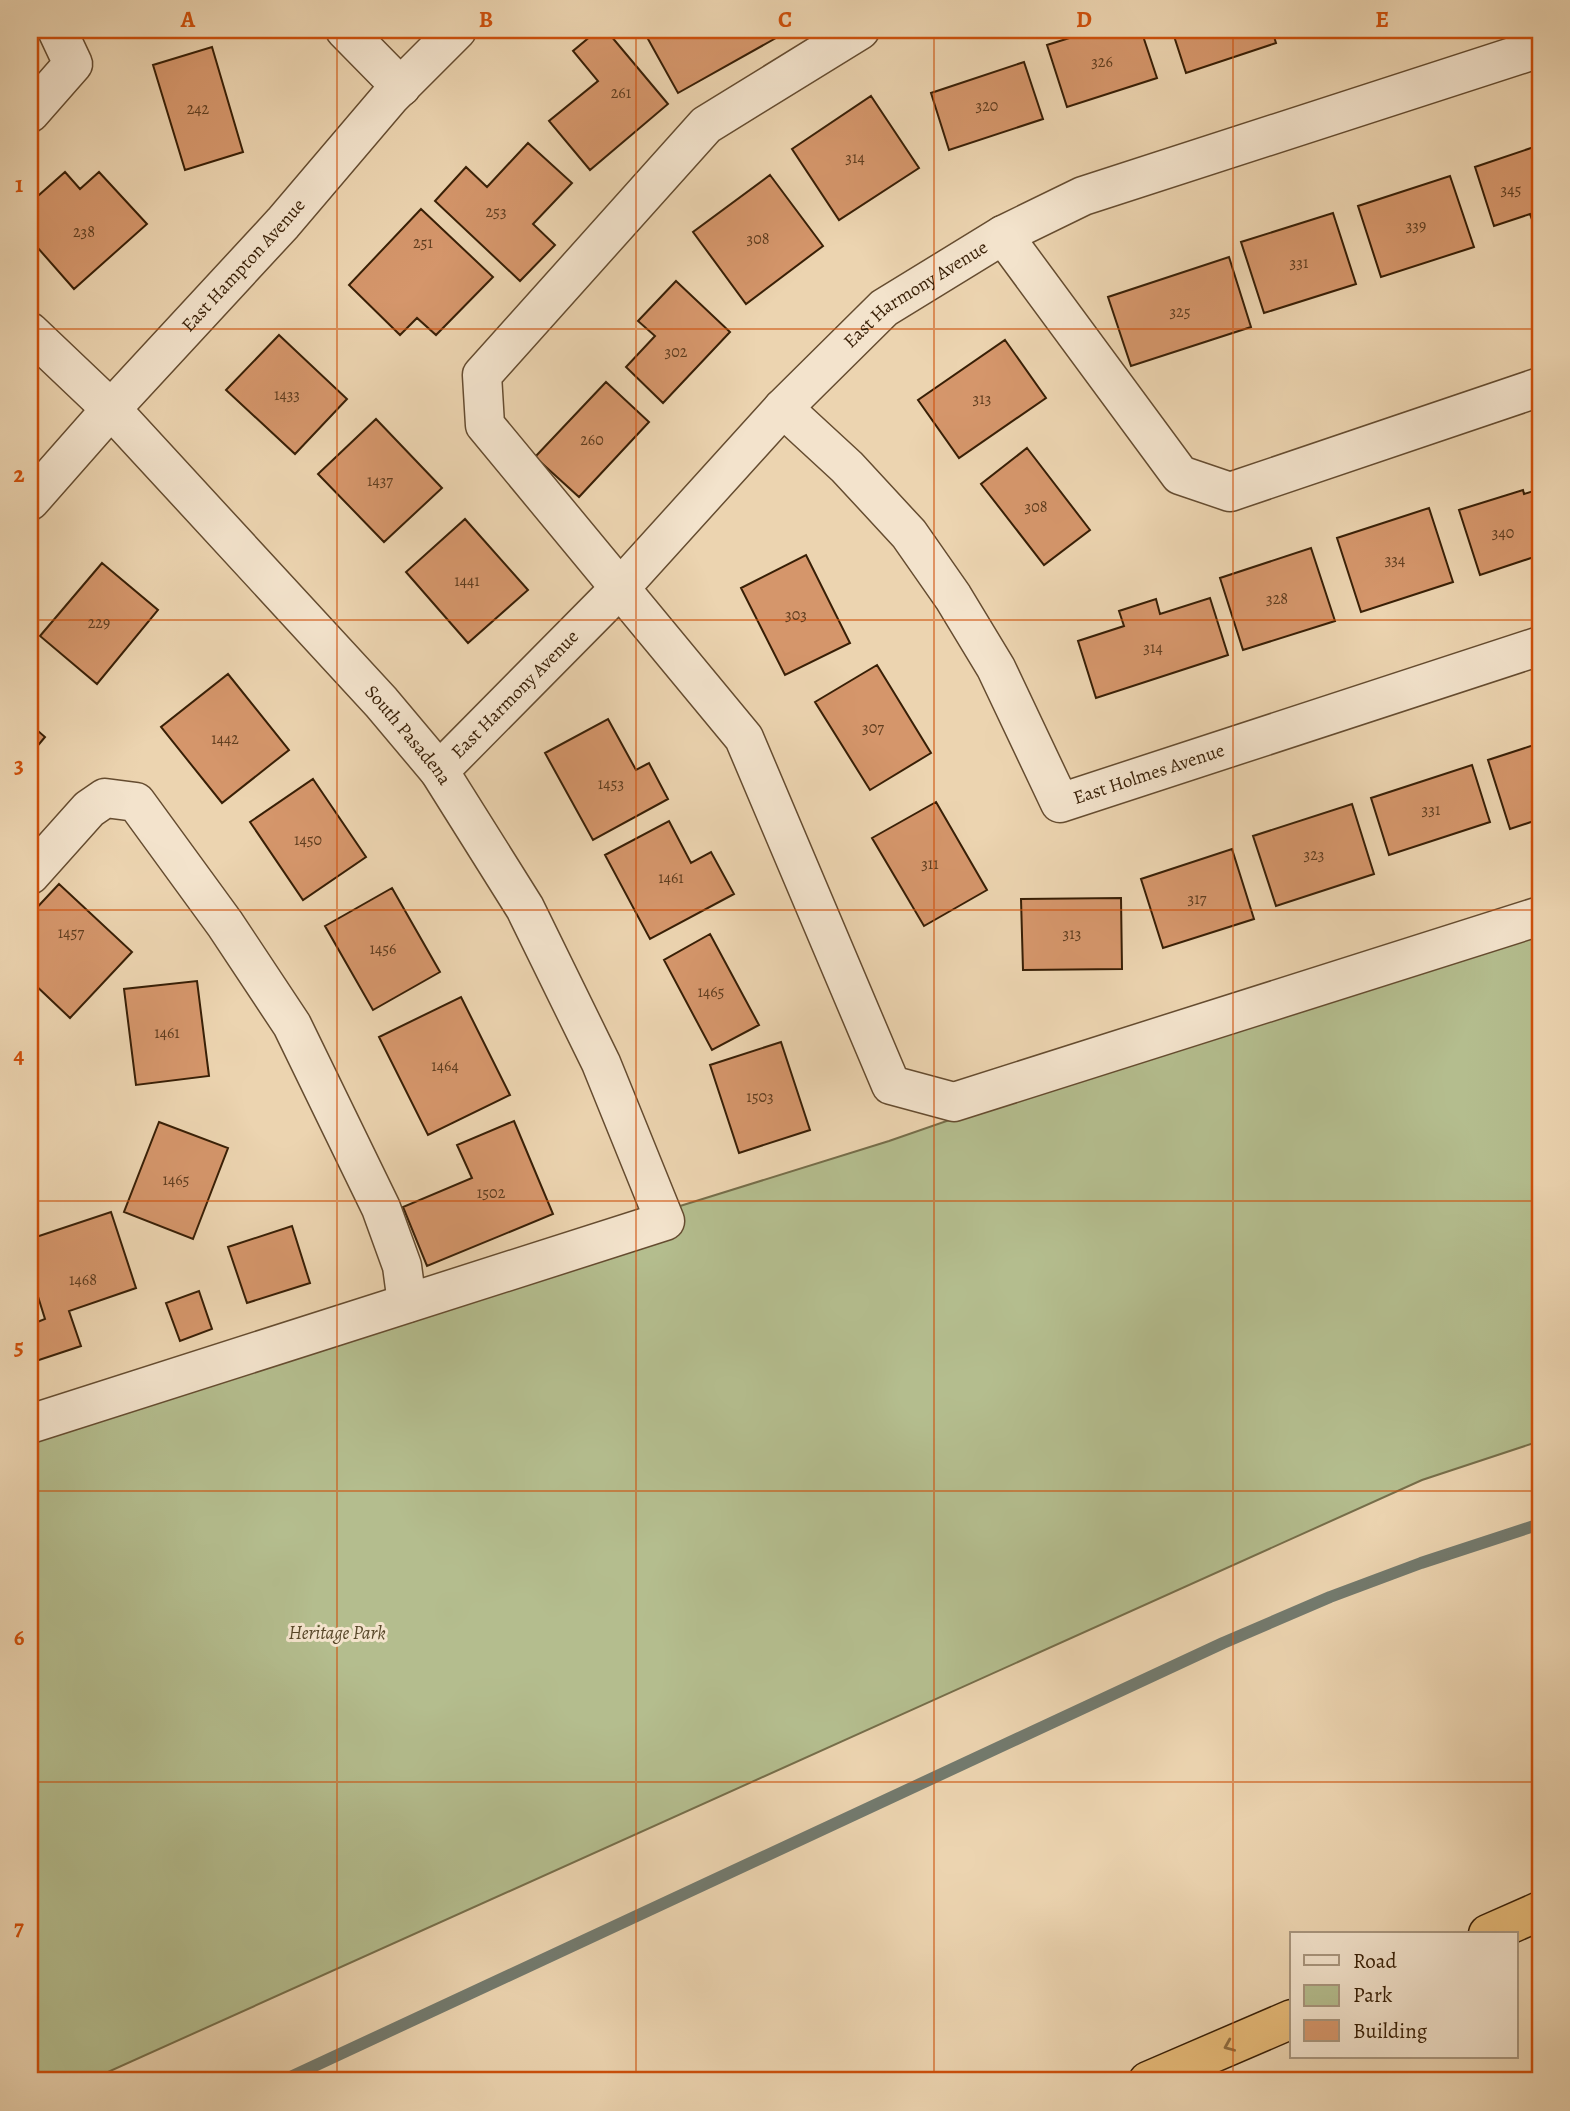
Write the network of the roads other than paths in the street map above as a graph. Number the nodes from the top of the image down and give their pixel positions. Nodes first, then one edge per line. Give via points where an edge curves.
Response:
1 (57, 30) edge
2 (345, 30) edge
3 (457, 30) edge
4 (860, 30) edge
5 (1540, 48) edge
6 (401, 87) junction
7 (30, 113) edge
8 (1003, 235) junction
9 (30, 332) edge
10 (1540, 387) edge
11 (783, 408) junction
12 (111, 409) junction
13 (30, 501) edge
14 (620, 588) junction
15 (1540, 646) edge
16 (439, 771) junction
17 (30, 875) edge
18 (1540, 916) edge
19 (407, 1303) junction
20 (30, 1424) edge
21 (1540, 1912) edge
22 (1493, 1932) edge
23 (1290, 2020) edge
24 (1148, 2081) edge

1 - 7 street via 73,64
2 - 6 street
3 - 6 street, East Hampton Avenue
4 - 14 street via 706,125 482,375 485,425
5 - 8 street, East Harmony Avenue via 1083,196
6 - 12 street, East Hampton Avenue
8 - 10 street via 1180,475 1230,492
8 - 11 street, East Harmony Avenue via 884,308
9 - 12 street, South Pasadena
11 - 14 street, East Harmony Avenue
11 - 15 street, East Holmes Avenue via 847,467 909,534 996,668 1060,803
12 - 13 street, East Hampton Avenue
12 - 16 street, South Pasadena
14 - 16 street, East Harmony Avenue
14 - 18 street via 744,738 891,1085 954,1102
16 - 19 street, South Pasadena via 525,908 601,1063 665,1221
17 - 19 street via 89,809 105,798 136,802 225,923 292,1026 381,1208 402,1266
19 - 20 street
21 - 22 highway
23 -> 24 highway

